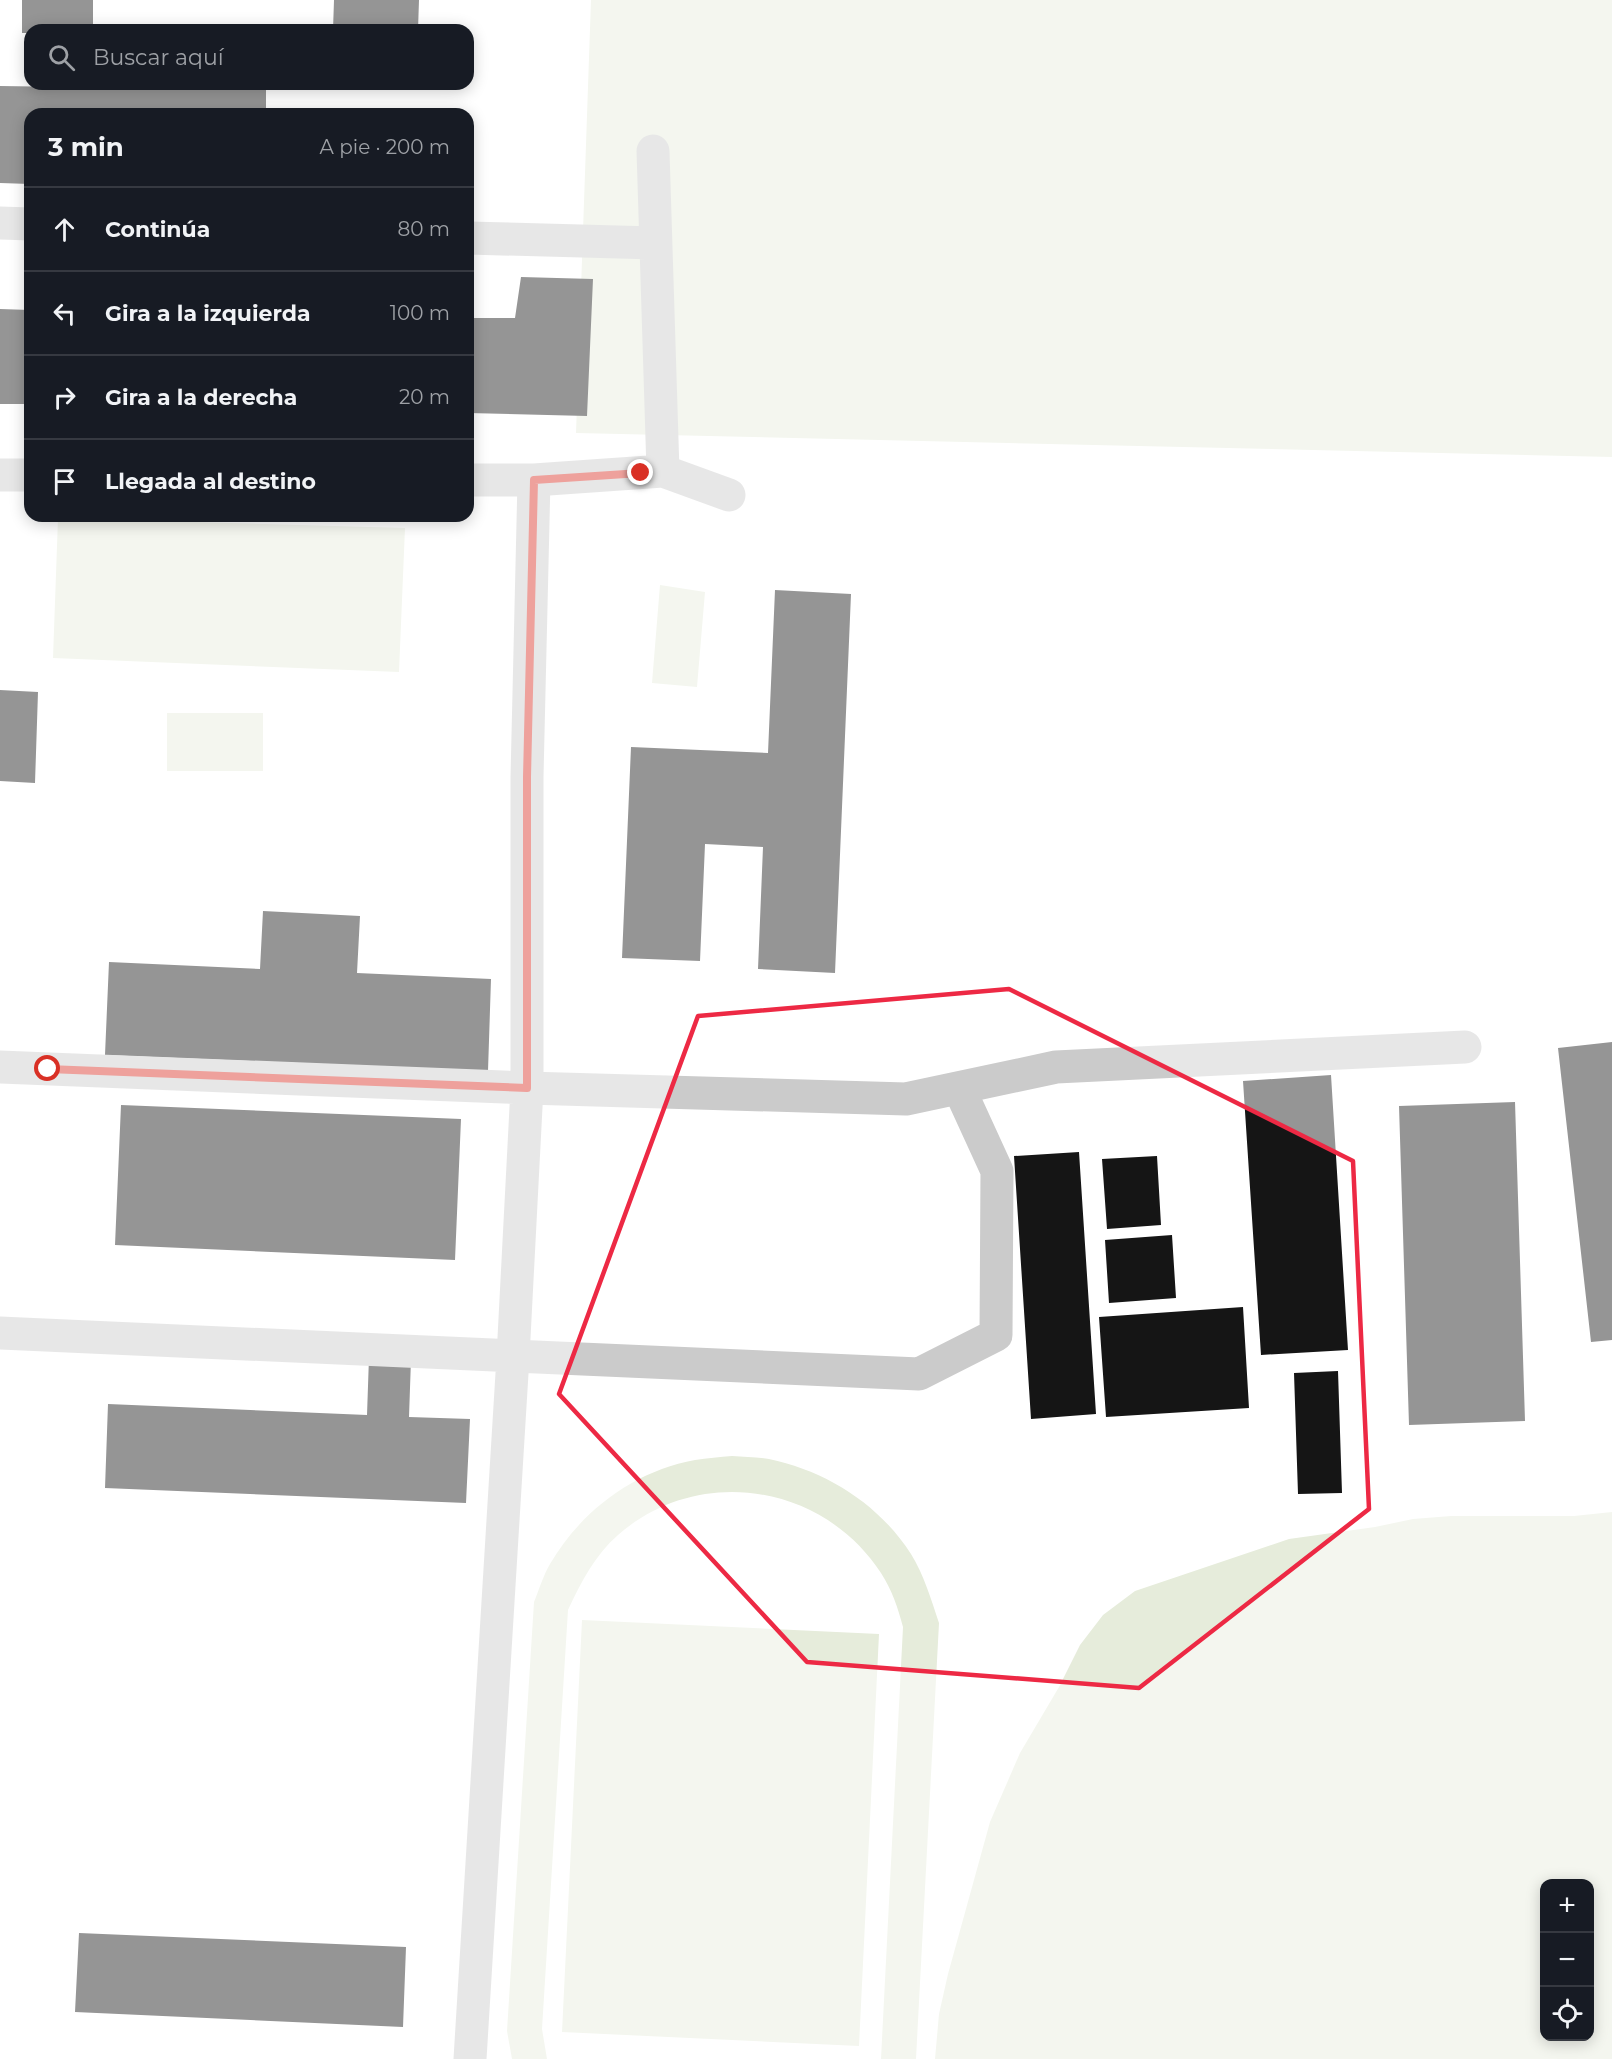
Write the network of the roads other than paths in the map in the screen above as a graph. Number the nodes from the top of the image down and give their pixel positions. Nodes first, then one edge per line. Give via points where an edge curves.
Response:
1 (653, 151) dead end
2 (0, 223) edge
3 (24, 224) edge
4 (474, 238) edge
5 (655, 243) junction
6 (663, 471) junction
7 (0, 475) edge
8 (24, 475) edge
9 (474, 480) edge
10 (534, 480) junction
11 (729, 495) dead end
12 (1465, 1047) dead end
13 (0, 1066) edge
14 (527, 1088) junction
15 (959, 1088) junction
16 (0, 1333) edge
17 (513, 1357) junction
18 (470, 2059) edge

1 - 5 lane
2 - 3 lane
4 - 5 lane
5 - 6 lane
6 - 10 lane
6 - 11 lane
7 - 8 lane
9 - 10 lane
10 - 14 lane via 527,777
12 - 15 lane via 1056,1067
13 - 14 lane
14 - 15 lane via 906,1099
14 - 17 lane
15 - 17 lane via 997,1170 996,1335 919,1374
16 - 17 lane
17 - 18 lane

